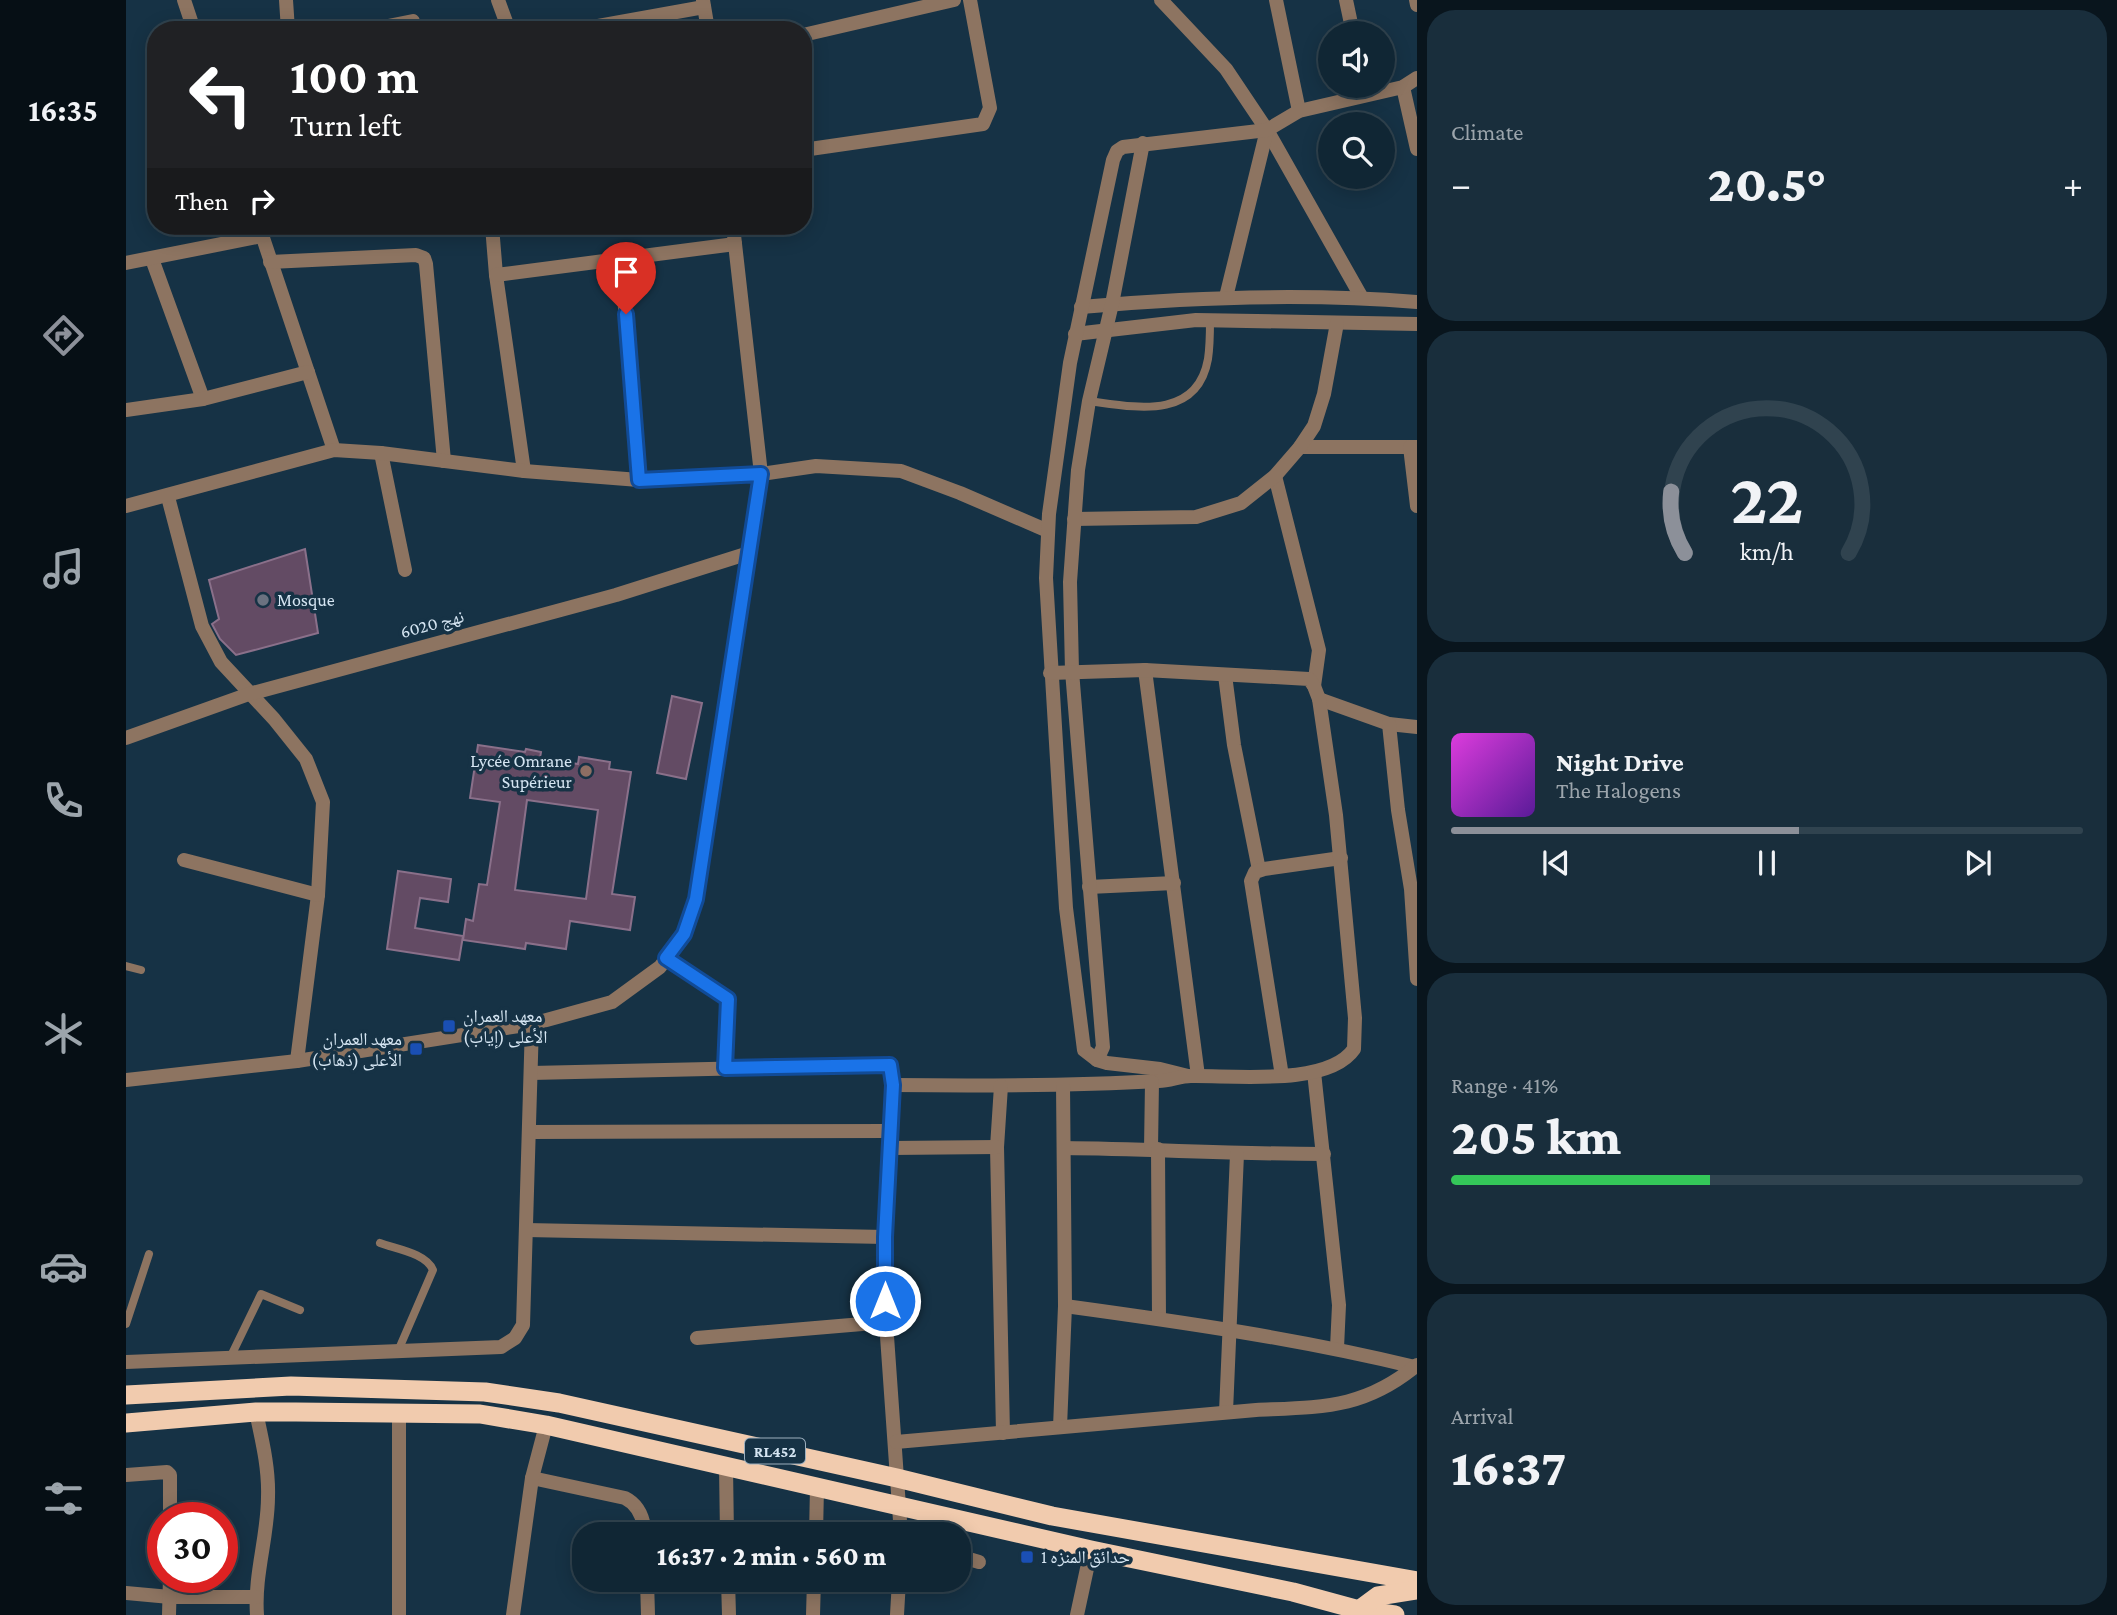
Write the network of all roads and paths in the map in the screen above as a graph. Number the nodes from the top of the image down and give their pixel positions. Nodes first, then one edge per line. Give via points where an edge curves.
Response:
1 (184, 0) edge
2 (286, 0) edge
3 (498, 0) edge
4 (954, 0) edge
5 (970, 0) edge
6 (1161, 0) edge
7 (1276, 0) edge
8 (1346, 0) edge
9 (704, 4) edge
10 (413, 20) dead end
11 (191, 21) edge
12 (287, 21) edge
13 (408, 21) edge
14 (506, 21) edge
15 (620, 21) edge
16 (1350, 21) edge
17 (812, 33) edge
18 (1417, 66) edge
19 (1410, 82) edge
20 (1341, 98) edge
21 (1299, 111) junction
22 (1267, 130) junction
23 (1143, 143) junction
24 (812, 149) edge
25 (1417, 149) edge
26 (245, 235) edge
27 (262, 235) edge
28 (493, 235) edge
29 (734, 235) edge
30 (735, 244) junction
31 (152, 259) junction
32 (621, 259) junction
33 (270, 262) junction
34 (126, 263) edge
35 (496, 275) junction
36 (1226, 297) junction
37 (1362, 298) junction
38 (1417, 302) edge
39 (1112, 304) junction
40 (1082, 307) junction
41 (1210, 320) junction
42 (1336, 323) junction
43 (1417, 324) edge
44 (1106, 328) junction
45 (1075, 334) junction
46 (308, 372) junction
47 (203, 399) junction
48 (1089, 401) junction
49 (126, 410) edge
50 (1300, 447) junction
51 (1413, 447) edge
52 (334, 450) junction
53 (380, 453) junction
54 (444, 461) junction
55 (524, 471) junction
56 (761, 474) junction
57 (1275, 476) junction
58 (639, 480) junction
59 (168, 497) junction
60 (126, 506) edge
61 (1417, 506) edge
62 (1074, 519) junction
63 (1048, 531) junction
64 (749, 553) junction
65 (405, 570) dead end
66 (1145, 670) junction
67 (1072, 671) junction
68 (1050, 673) junction
69 (1225, 675) junction
70 (1316, 693) junction
71 (249, 694) junction
72 (1389, 724) junction
73 (1417, 727) edge
74 (126, 738) edge
75 (1340, 858) junction
76 (184, 860) dead end
77 (1259, 870) junction
78 (1174, 883) junction
79 (1089, 887) junction
80 (318, 894) junction
81 (666, 958) junction
82 (126, 966) edge
83 (141, 970) dead end
84 (1417, 979) edge
85 (532, 1024) junction
86 (1097, 1060) junction
87 (297, 1061) junction
88 (725, 1068) junction
89 (1314, 1072) junction
90 (531, 1073) junction
91 (1193, 1076) junction
92 (1282, 1076) junction
93 (126, 1080) edge
94 (1152, 1082) junction
95 (893, 1085) junction
96 (1063, 1085) junction
97 (1001, 1086) junction
98 (889, 1131) junction
99 (529, 1132) junction
100 (997, 1147) junction
101 (891, 1148) junction
102 (1063, 1148) junction
103 (1154, 1149) junction
104 (1237, 1154) junction
105 (1324, 1154) junction
106 (526, 1230) junction
107 (885, 1237) junction
108 (380, 1243) dead end
109 (149, 1254) dead end
110 (126, 1291) edge
111 (135, 1294) junction
112 (1065, 1306) junction
113 (300, 1310) dead end
114 (1159, 1319) junction
115 (886, 1322) junction
116 (126, 1324) edge
117 (1230, 1330) junction
118 (697, 1339) dead end
119 (1337, 1348) junction
120 (398, 1351) junction
121 (230, 1358) junction
122 (126, 1362) edge
123 (1416, 1366) edge
124 (126, 1395) edge
125 (256, 1412) junction
126 (399, 1412) junction
127 (1226, 1412) junction
128 (126, 1423) edge
129 (546, 1425) junction
130 (1060, 1426) junction
131 (1003, 1433) junction
132 (896, 1443) junction
133 (726, 1467) junction
134 (126, 1475) edge
135 (532, 1478) junction
136 (897, 1478) junction
137 (817, 1487) junction
138 (170, 1502) edge
139 (899, 1505) junction
140 (642, 1522) edge
141 (727, 1522) edge
142 (816, 1522) edge
143 (900, 1522) edge
144 (1091, 1550) junction
145 (971, 1560) edge
146 (979, 1562) dead end
147 (1368, 1573) junction
148 (1417, 1581) edge
149 (1417, 1590) edge
150 (647, 1592) edge
151 (729, 1592) edge
152 (814, 1592) edge
153 (899, 1592) edge
154 (1293, 1592) junction
155 (126, 1593) edge
156 (170, 1593) edge
157 (1386, 1594) junction
158 (170, 1597) junction
159 (256, 1597) junction
160 (1359, 1610) junction
161 (169, 1615) edge
162 (257, 1615) edge
163 (399, 1615) edge
164 (513, 1615) edge
165 (648, 1615) edge
166 (729, 1615) edge
167 (813, 1615) edge
168 (897, 1615) edge
169 (1077, 1615) edge
170 (1324, 1615) edge
171 (1391, 1615) edge

1 - 11 street
2 - 12 street
3 - 14 street
4 - 17 street
5 - 24 street via 990,108 983,124
6 - 22 street via 1226,69
7 - 21 street
8 - 16 street
9 - 15 street
10 - 13 street
18 - 19 street
19 - 25 street
20 - 21 street
21 - 22 street
22 - 23 street
22 - 36 street
22 - 37 street
23 - 39 street
23 - 40 street via 1123,146 1113,160
26 - 31 street
27 - 33 street
28 - 35 street
29 - 30 street
30 - 32 street
30 - 56 street
31 - 34 street
31 - 47 street
32 - 35 street
32 - 58 street
33 - 46 street
33 - 54 street via 424,258
35 - 55 street
36 - 37 street
36 - 39 street
37 - 38 street
39 - 40 street
39 - 44 street
40 - 45 street
41 - 42 street
41 - 44 street
41 - 48 lane via 1205,369 1180,399 1151,408
42 - 43 street
42 - 50 street via 1324,394 1314,426
44 - 45 street
44 - 48 street
45 - 63 street
46 - 47 street
46 - 52 street
47 - 49 street
48 - 62 street
50 - 51 street
50 - 57 street
51 - 61 street
52 - 53 street
52 - 59 street
53 - 54 street
53 - 65 street
54 - 55 street
55 - 58 street
56 - 58 street
56 - 63 street via 816,466 901,471
56 - 64 street
57 - 62 street via 1241,503 1196,517
57 - 70 street via 1319,650
59 - 60 street
59 - 71 street via 202,626 221,662
62 - 67 street
63 - 68 street
64 - 71 street, نهج 6020 via 616,595
64 - 81 street via 696,899 684,934
66 - 67 street
66 - 69 street
66 - 78 street
67 - 68 street
67 - 79 street
68 - 86 street via 1078,1011 1084,1051
69 - 70 street via 1309,679
69 - 77 street
70 - 72 street
70 - 75 street
71 - 74 street, نهج 6020
71 - 80 street via 306,759 323,802
72 - 73 street
72 - 84 street via 1411,889
75 - 77 street
75 - 89 street via 1356,1037 1350,1055
76 - 80 street
77 - 92 street via 1251,881
78 - 79 street
78 - 91 street
79 - 86 street via 1103,1046
80 - 87 street
81 - 85 street via 612,1002
81 - 88 lane via 728,999
82 - 83 lane
85 - 87 street
85 - 90 street
86 - 91 street
87 - 93 street
88 - 90 street
88 - 95 street via 887,1064
89 - 92 street
89 - 105 street
90 - 99 street
91 - 92 street
91 - 94 street
94 - 96 street
94 - 103 street
95 - 97 street
95 - 98 street
96 - 97 street
96 - 102 street
97 - 100 street
98 - 99 street
98 - 101 street
99 - 106 street
100 - 101 street
100 - 131 street
101 - 107 street
102 - 103 street
102 - 112 street
103 - 104 street
103 - 114 street
104 - 105 street
104 - 117 street
105 - 119 street via 1339,1305
106 - 107 street
106 - 120 street via 523,1325 515,1338 501,1348
107 - 115 street
108 - 120 lane via 422,1258 433,1270
109 - 111 lane
110 - 111 lane
111 - 116 lane
112 - 114 street
112 - 130 street
113 - 121 lane via 261,1294
114 - 117 street
115 - 118 street
115 - 132 street
117 - 119 street
117 - 127 street
119 - 123 street
120 - 121 street
121 - 122 street
123 - 127 street via 1378,1392 1355,1401
124 - 136 highway, RL452 via 292,1386 485,1392 559,1403
125 - 126 highway, RL452
125 - 128 highway, RL452
125 - 159 street via 267,1462 268,1499
126 - 129 highway, RL452 via 480,1415
126 - 163 street
127 - 130 street
129 - 133 highway, RL452
129 - 135 street
130 - 131 street
131 - 132 street
132 - 136 street
133 - 137 highway, RL452
133 - 141 street
134 - 138 street via 167,1472
135 - 140 street via 625,1498 639,1509
135 - 164 street
136 - 139 street
136 - 147 highway, RL452 via 1052,1516
137 - 139 highway, RL452
137 - 142 street
139 - 143 street
139 - 144 highway, RL452
144 - 154 highway, RL452
144 - 169 street
145 - 146 street
147 - 148 highway, RL452
147 - 157 highway
149 - 157 highway
150 - 165 street
151 - 166 street
152 - 167 street
153 - 168 street
154 - 160 highway, RL452
154 - 170 highway
155 - 158 street
156 - 158 street
157 - 160 highway
157 - 171 highway
158 - 159 street
158 - 161 street
159 - 162 street
160 - 171 highway, RL452

